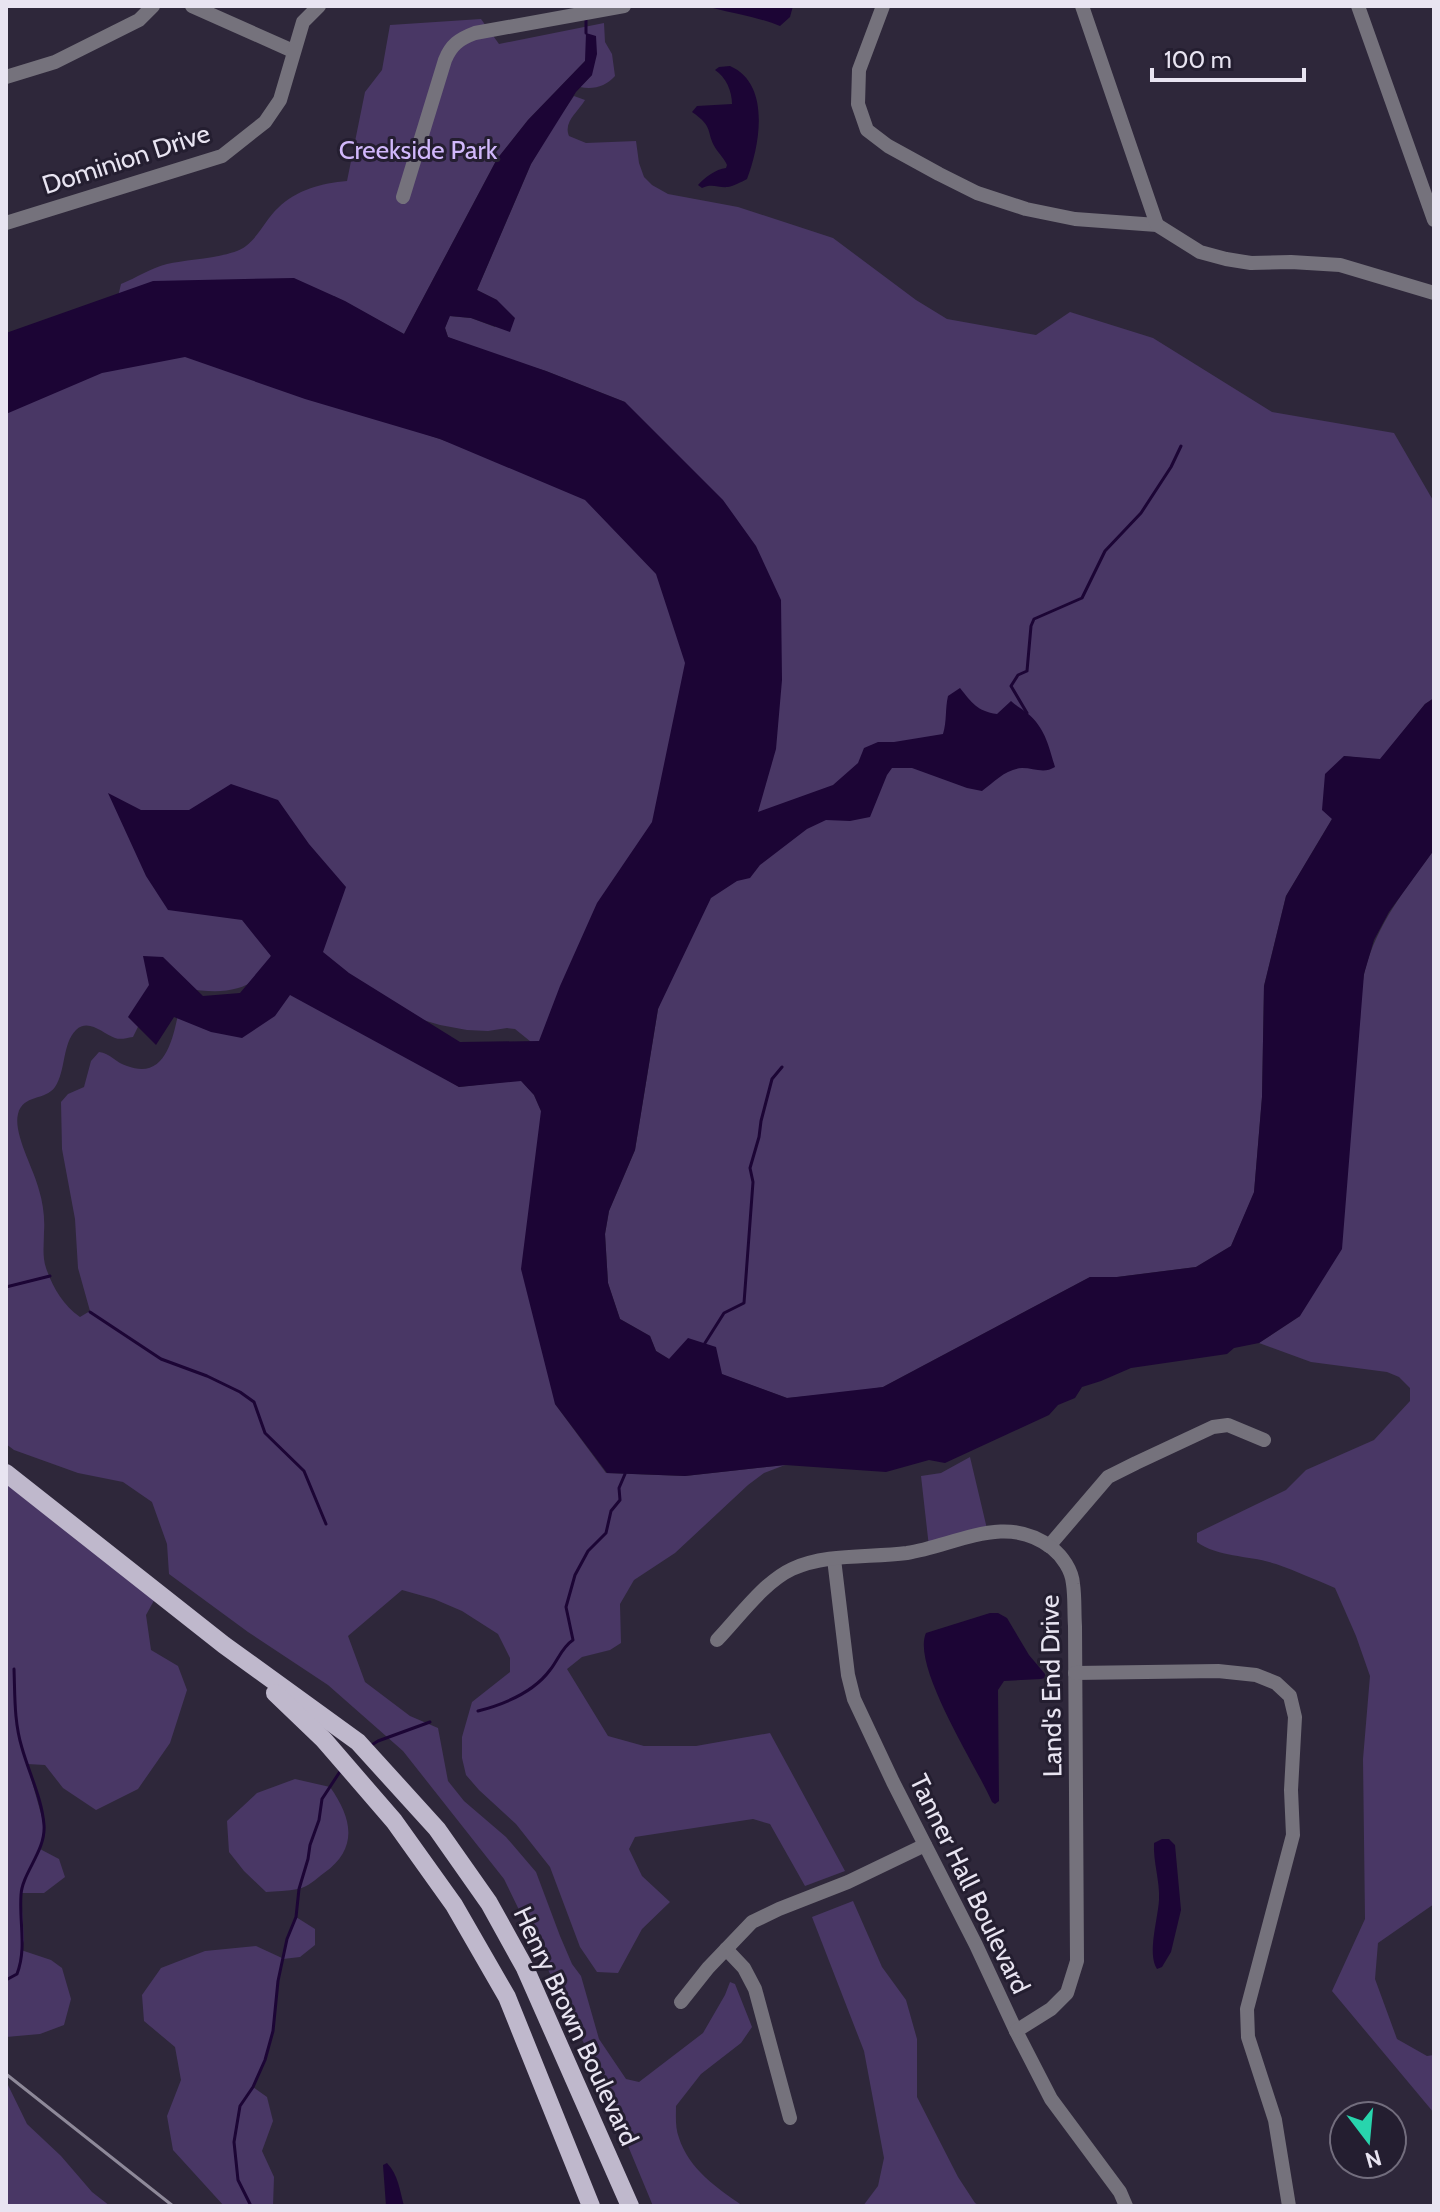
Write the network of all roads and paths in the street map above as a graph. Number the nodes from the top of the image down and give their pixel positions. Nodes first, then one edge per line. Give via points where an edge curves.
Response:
1 (153, 6) edge
2 (192, 6) edge
3 (319, 6) edge
4 (624, 6) edge
5 (883, 6) edge
6 (1082, 6) edge
7 (1358, 6) edge
8 (293, 51) junction
9 (6, 77) edge
10 (403, 197) dead end
11 (1434, 220) edge
12 (6, 223) edge
13 (1157, 225) junction
14 (1434, 293) edge
15 (1264, 1440) dead end
16 (6, 1473) edge
17 (1049, 1546) junction
18 (834, 1559) junction
19 (717, 1640) dead end
20 (224, 1645) junction
21 (1075, 1673) junction
22 (925, 1845) junction
23 (726, 1949) junction
24 (681, 2002) dead end
25 (1016, 2031) junction
26 (790, 2118) dead end
27 (591, 2206) edge
28 (630, 2206) edge
29 (1126, 2206) edge
30 (1289, 2206) edge

1 - 9 street via 139,20 55,62
2 - 8 street
3 - 8 street, Dominion Drive via 303,22
4 - 10 street via 460,38 445,60
5 - 13 street via 859,70 858,104 867,130 977,193 1075,219
6 - 13 street
7 - 11 street
8 - 12 street, Dominion Drive via 280,100 265,122 222,156
13 - 14 street via 1200,252 1226,259 1340,265
15 - 17 street via 1228,1425 1213,1427 1136,1463 1108,1477
16 - 20 main road, Henry Brown Boulevard
17 - 18 street via 1015,1530 997,1531 908,1552
17 - 21 street, Land's End Drive via 1073,1581
18 - 19 street via 794,1568 776,1579
18 - 22 street, Tanner Hall Boulevard via 854,1699
20 - 27 main road, Henry Brown Boulevard via 324,1740 394,1821 454,1905 507,1997
20 - 28 main road, Henry Brown Boulevard via 358,1742 437,1829 489,1903 525,1968
21 - 25 street, Land's End Drive via 1077,1961 1067,1993
21 - 30 street via 1256,1675 1290,1696 1295,1717 1293,1835 1247,2009 1248,2037 1275,2120
22 - 23 street via 752,1922
22 - 25 street, Tanner Hall Boulevard
23 - 24 street
23 - 26 street via 755,1989
25 - 29 street, Tanner Hall Boulevard via 1051,2099

